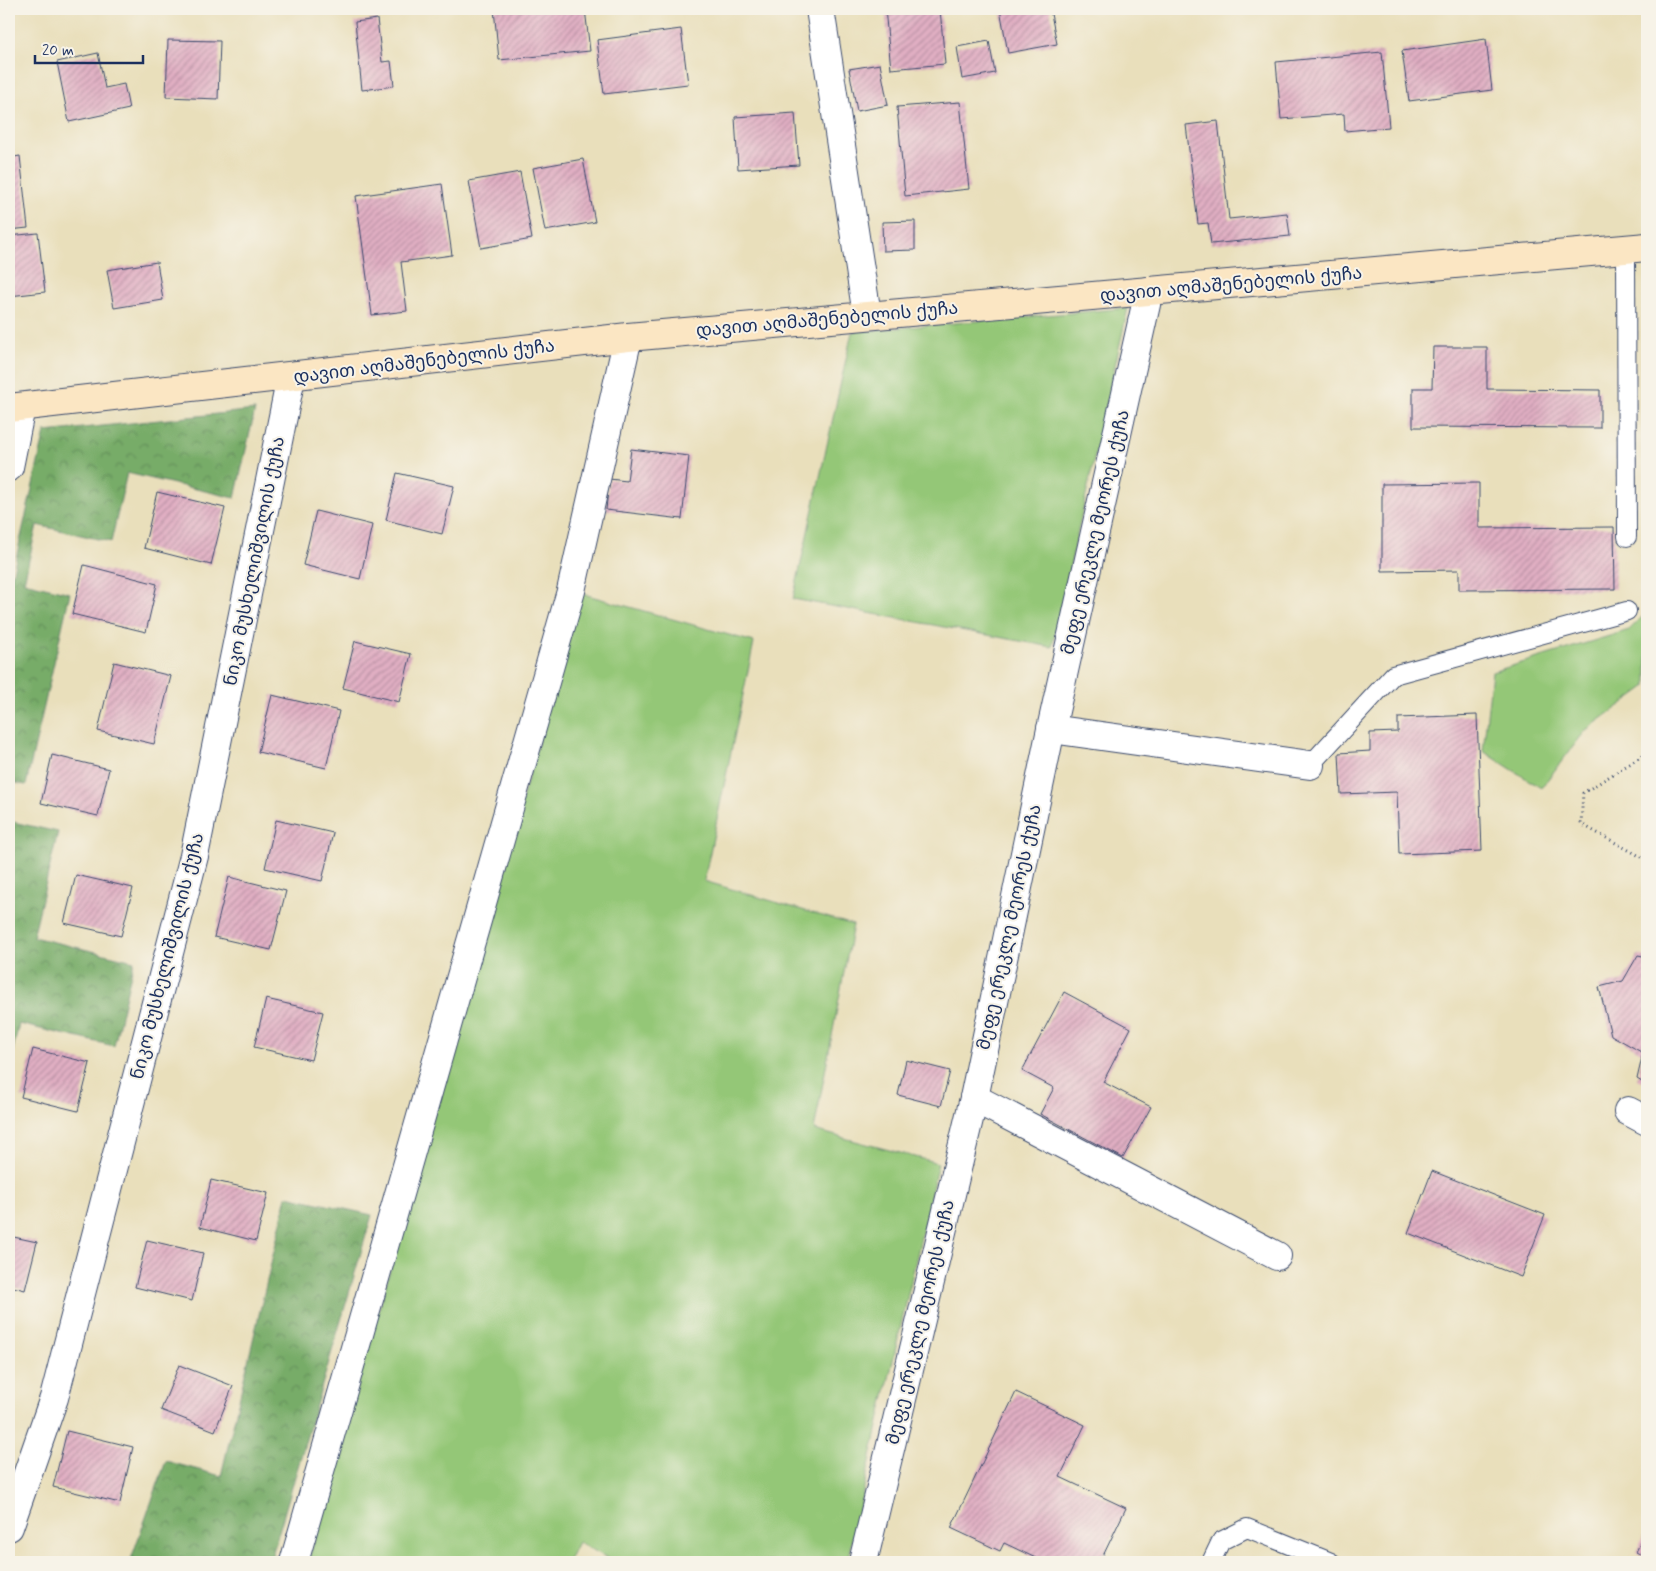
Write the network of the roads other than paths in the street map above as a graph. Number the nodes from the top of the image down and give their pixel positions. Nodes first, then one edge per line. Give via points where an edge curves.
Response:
1 (820, 9) edge
2 (1637, 248) edge
3 (1149, 291) junction
4 (867, 315) junction
5 (628, 338) junction
6 (291, 376) junction
7 (15, 408) edge
8 (9, 467) edge
9 (1627, 537) dead end
10 (1627, 611) dead end
11 (1051, 729) junction
12 (1310, 765) joint
13 (974, 1098) junction
14 (1277, 1256) dead end
15 (9, 1527) edge
16 (294, 1562) edge
17 (862, 1562) edge
18 (1212, 1562) edge
19 (1331, 1562) edge

1 - 4 street
2 - 3 street, დავით აღმაშენებელის ქუჩა
2 - 9 lane
3 - 4 street, დავით აღმაშენებელის ქუჩა
3 - 11 street, მეფე ერეკლე მეორეს ქუჩა
4 - 5 street, დავით აღმაშენებელის ქუჩა
5 - 6 street, დავით აღმაშენებელის ქუჩა
5 - 16 street via 571,591
6 - 7 street, დავით აღმაშენებელის ქუჩა
6 - 15 street, ნიკო მუსხელიშვილის ქუჩა via 194,856 54,1398
7 - 8 street
10 - 12 lane via 1393,674
11 - 12 street
11 - 13 street, მეფე ერეკლე მეორეს ქუჩა
13 - 14 street
13 - 17 street, მეფე ერეკლე მეორეს ქუჩა
18 - 19 lane via 1220,1541 1247,1528

